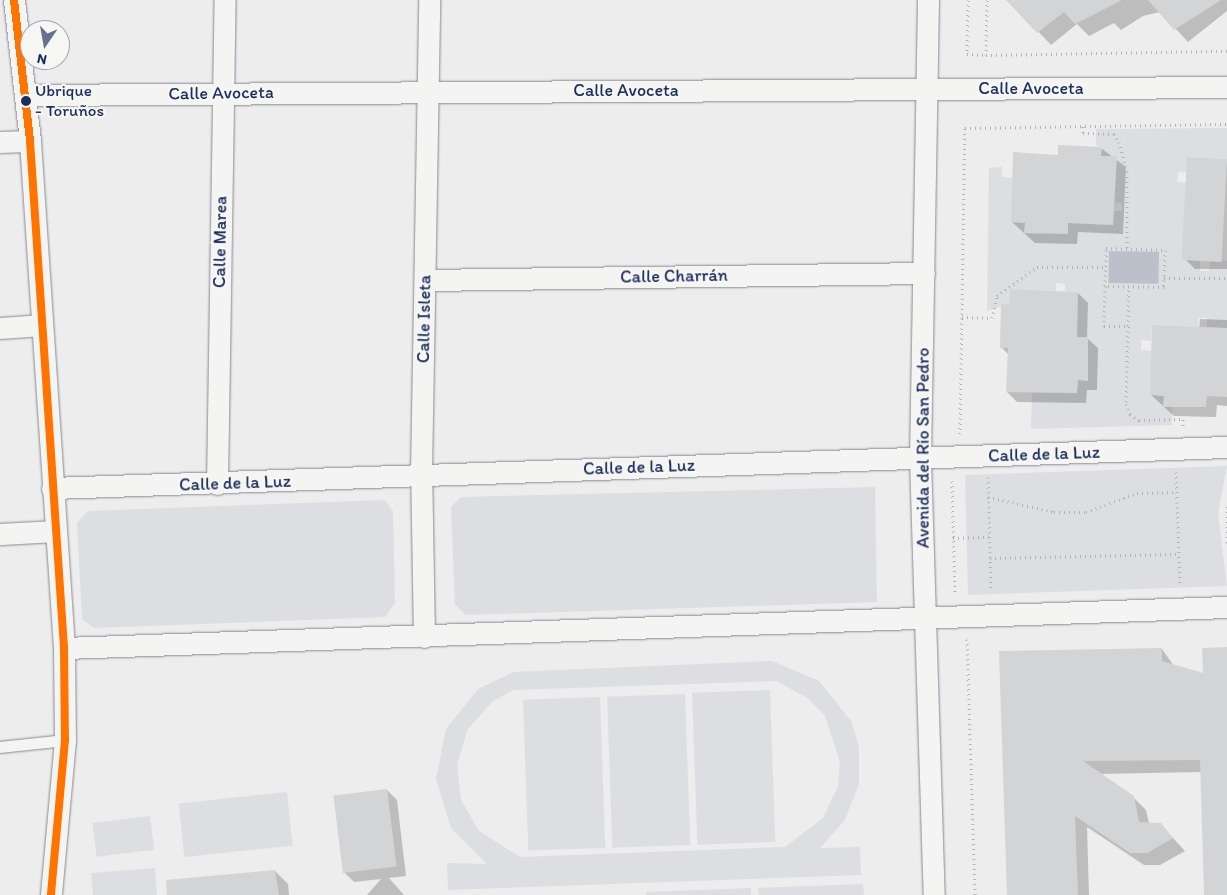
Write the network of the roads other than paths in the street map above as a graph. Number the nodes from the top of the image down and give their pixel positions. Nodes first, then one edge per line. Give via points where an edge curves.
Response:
1 (14, 0) edge
2 (225, 0) edge
3 (429, 0) edge
4 (928, 0) edge
5 (1227, 87) edge
6 (926, 88) junction
7 (428, 91) junction
8 (222, 93) junction
9 (25, 95) junction
10 (30, 141) junction
11 (0, 142) edge
12 (924, 273) junction
13 (424, 280) junction
14 (42, 325) junction
15 (0, 328) edge
16 (1227, 446) edge
17 (920, 459) junction
18 (422, 473) junction
19 (217, 484) junction
20 (52, 488) junction
21 (54, 531) junction
22 (0, 534) edge
23 (1227, 607) edge
24 (926, 617) junction
25 (424, 637) junction
26 (64, 648) junction
27 (65, 740) junction
28 (0, 747) edge
29 (50, 895) edge
30 (934, 895) edge

1 - 9 street
2 - 8 street, Calle Marea
3 - 7 street, Calle Isleta
4 - 6 street, Avenida del Río San Pedro
5 - 6 street, Calle Avoceta
6 - 7 street, Calle Avoceta
6 - 12 street, Avenida del Río San Pedro
7 - 8 street, Calle Avoceta
7 - 13 street, Calle Isleta
8 - 9 street, Calle Avoceta
8 - 19 street, Calle Marea
9 - 10 street
10 - 11 street
10 - 14 street
12 - 13 street, Calle Charrán
12 - 17 street, Avenida del Río San Pedro
13 - 18 street, Calle Isleta
14 - 15 street
14 - 20 street
16 - 17 street, Calle de la Luz
17 - 18 street, Calle de la Luz
17 - 24 street, Avenida del Río San Pedro
18 - 19 street, Calle de la Luz
18 - 25 street, Calle Isleta
19 - 20 street, Calle de la Luz
20 - 21 street
21 - 22 street
21 - 26 street
23 - 24 street
24 - 25 street
24 - 30 street, Avenida del Río San Pedro
25 - 26 street
26 - 27 street
27 - 28 lane
27 - 29 street

